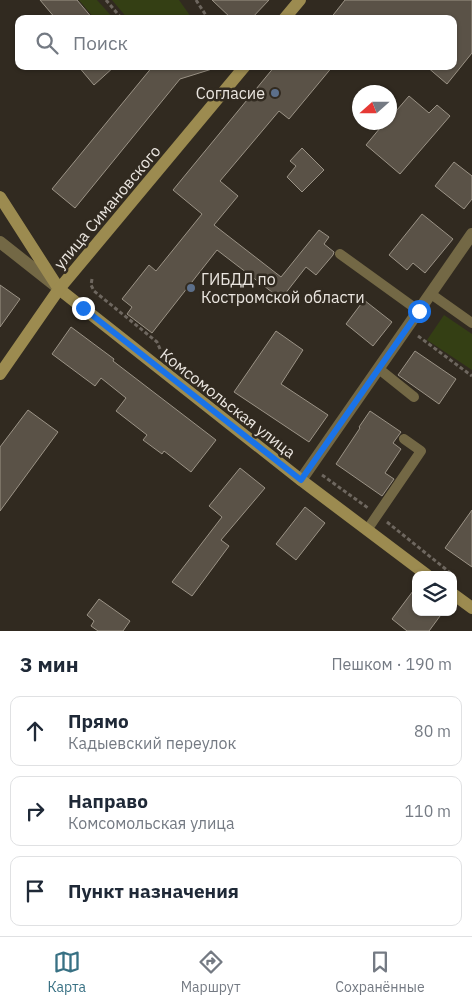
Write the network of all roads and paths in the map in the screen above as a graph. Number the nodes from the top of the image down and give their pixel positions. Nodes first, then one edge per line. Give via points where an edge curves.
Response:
1 (106, 0) edge
2 (196, 0) edge
3 (300, 0) edge
4 (119, 15) edge
5 (206, 15) edge
6 (287, 15) edge
7 (242, 70) edge
8 (0, 197) edge
9 (472, 234) edge
10 (0, 242) edge
11 (340, 254) dead end
12 (92, 279) dead end
13 (59, 289) junction
14 (432, 294) junction
15 (419, 311) junction
16 (472, 323) edge
17 (408, 328) junction
18 (161, 351) dead end
19 (379, 369) junction
20 (0, 374) edge
21 (472, 376) edge
22 (414, 398) dead end
23 (404, 439) dead end
24 (309, 466) junction
25 (301, 480) junction
26 (379, 515) junction
27 (368, 530) junction
28 (422, 571) edge
29 (448, 571) edge
30 (457, 597) edge
31 (472, 608) edge

1 - 4 path
2 - 5 path
3 - 6 street
7 - 13 street, улица Симановского
8 - 13 street, Комсомольская улица
9 - 14 street
10 - 13 street, Комсомольская улица
11 - 15 lane
12 - 18 path via 94,291 157,342
13 - 20 street, улица Симановского
13 - 25 street, Комсомольская улица
14 - 15 street
14 - 16 lane
15 - 17 street
17 - 19 street
17 - 21 path
19 - 22 lane
19 - 24 street
23 - 26 lane via 421,451
24 - 25 street
24 - 26 path
25 - 27 street, Комсомольская улица
26 - 27 lane
26 - 29 path
27 - 28 street, Комсомольская улица
30 - 31 street

